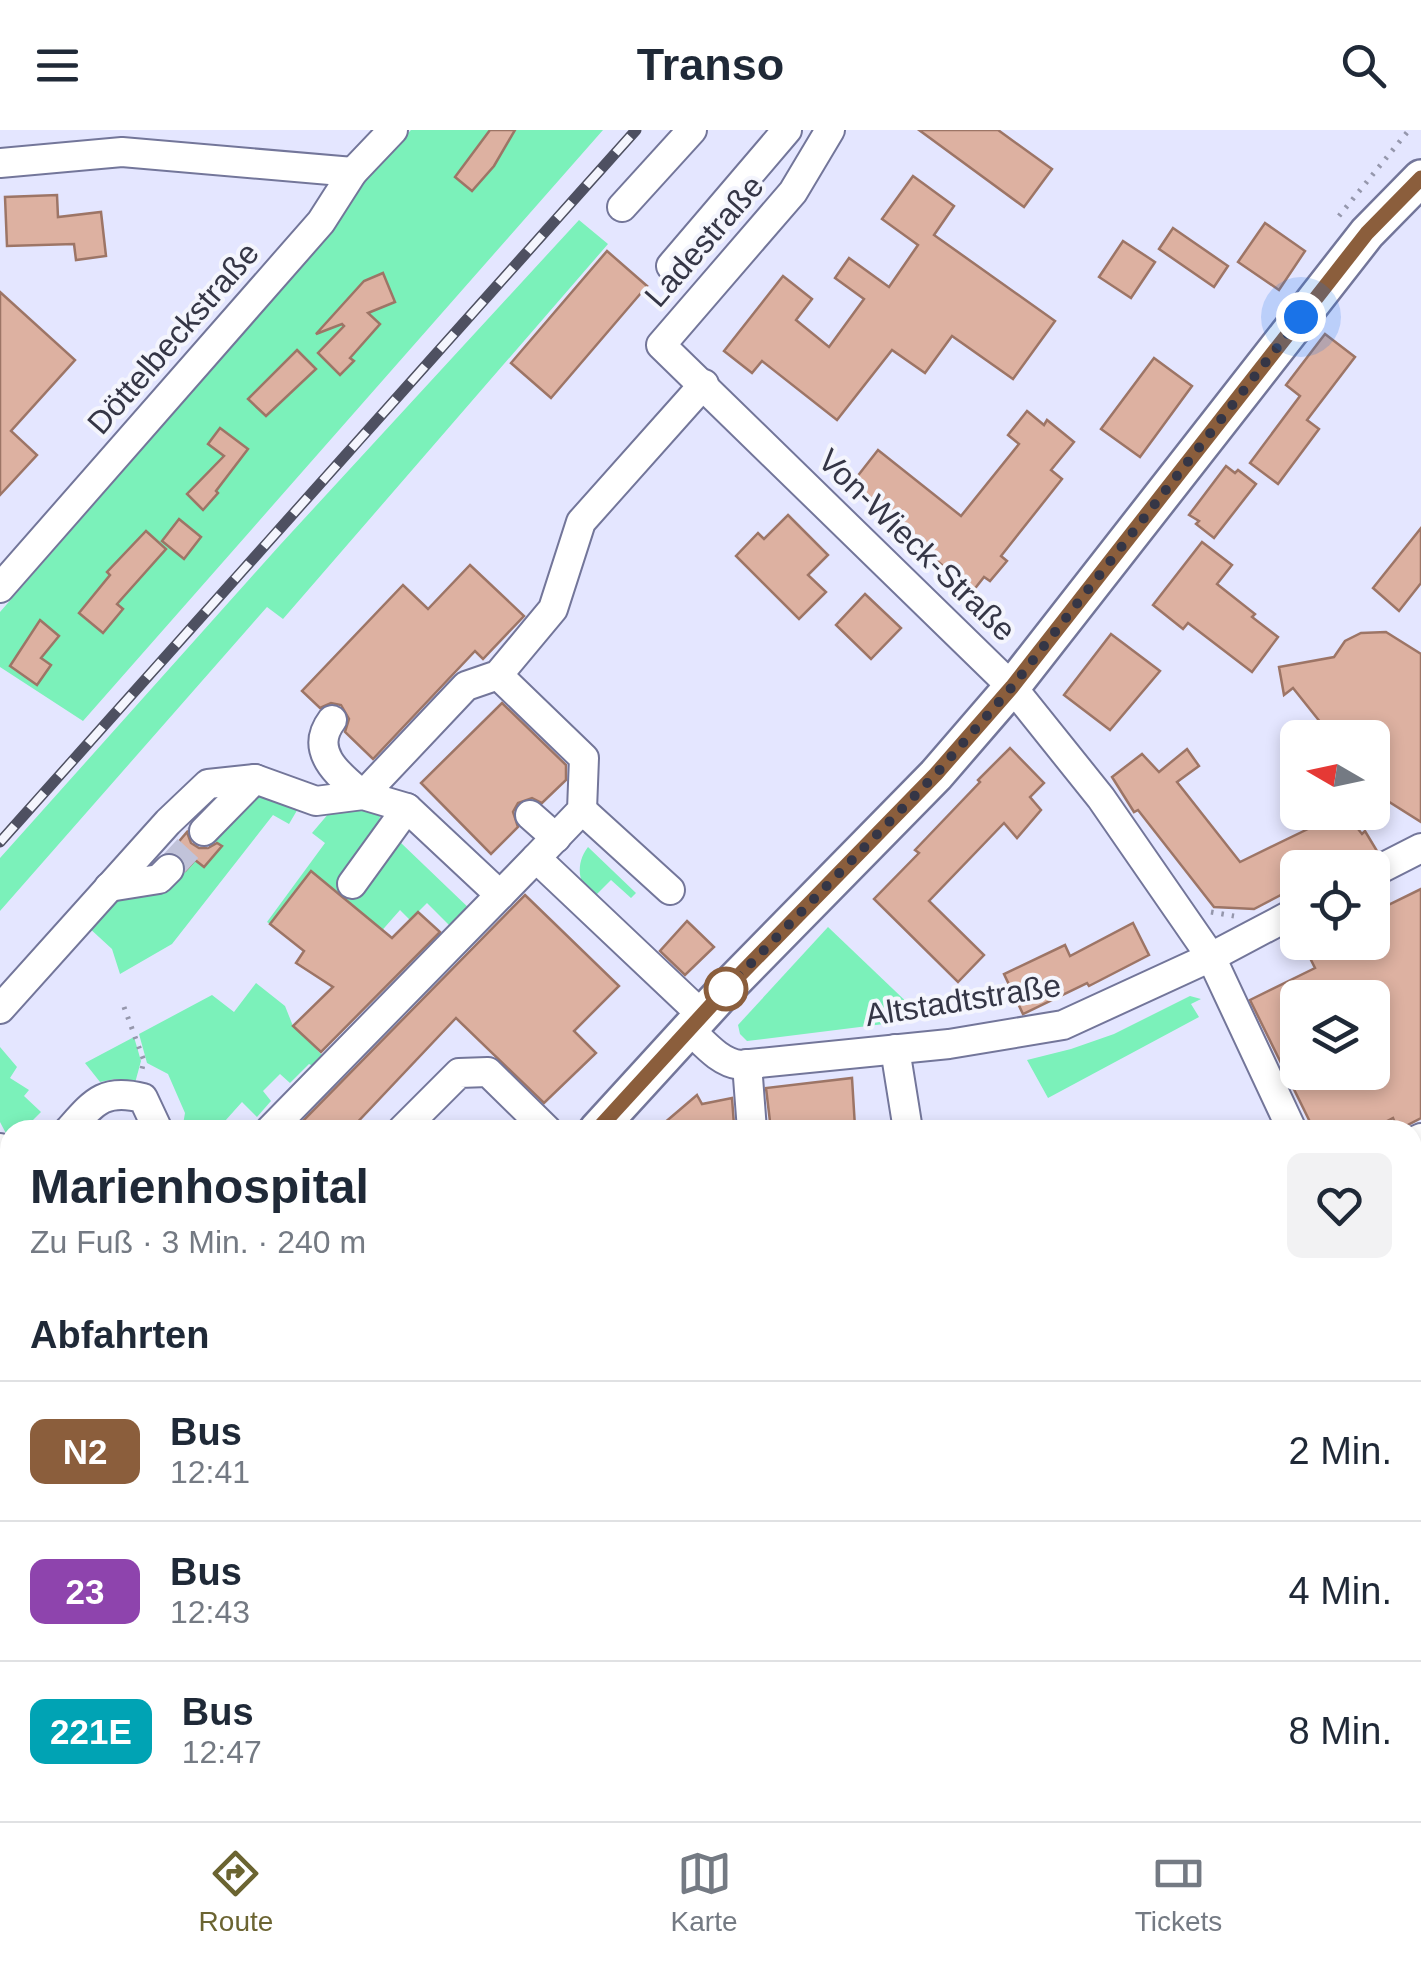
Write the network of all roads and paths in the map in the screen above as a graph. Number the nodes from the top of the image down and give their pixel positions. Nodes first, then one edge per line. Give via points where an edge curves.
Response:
1 (44, 130) edge
2 (393, 130) edge
3 (692, 130) edge
4 (786, 130) edge
5 (830, 130) edge
6 (37, 159) junction
7 (0, 163) edge
8 (353, 172) junction
9 (1421, 178) edge
10 (622, 208) dead end
11 (672, 266) dead end
12 (661, 345) joint
13 (704, 384) junction
14 (4, 576) edge
15 (498, 675) junction
16 (1012, 687) junction
17 (332, 720) dead end
18 (255, 779) junction
19 (364, 795) junction
20 (406, 808) junction
21 (582, 810) junction
22 (530, 814) dead end
23 (204, 831) tunnel mouth
24 (546, 848) junction
25 (1421, 848) edge
26 (1390, 864) edge
27 (169, 869) tunnel mouth
28 (352, 884) dead end
29 (108, 887) junction
30 (670, 890) dead end
31 (500, 896) junction
32 (1204, 906) dead end
33 (1244, 916) dead end
34 (1280, 921) edge
35 (1211, 957) junction
36 (124, 1008) dead end
37 (0, 1009) edge
38 (696, 1022) junction
39 (895, 1049) junction
40 (747, 1064) junction
41 (135, 1096) junction
42 (78, 1120) edge
43 (153, 1120) edge
44 (280, 1120) edge
45 (412, 1120) edge
46 (537, 1120) edge
47 (606, 1120) edge
48 (751, 1120) edge
49 (906, 1120) edge
50 (1287, 1120) edge

1 - 6 street
2 - 8 street, Döttelbeckstraße
3 - 10 street
4 - 11 street
5 - 12 street, Ladestraße via 793,192
6 - 7 street
6 - 8 street via 122,152
8 - 14 street, Döttelbeckstraße via 321,222
9 - 16 main road via 1367,233
12 - 13 street, Von-Wieck-Straße
13 - 15 street via 581,522 553,609
13 - 16 street, Von-Wieck-Straße
15 - 19 street via 466,686
15 - 21 street via 584,758
16 - 35 street, Von-Wieck-Straße
16 - 38 main road
17 - 19 street via 324,754
18 - 19 street via 316,801
18 - 23 street
18 - 29 street via 208,784
19 - 20 street
20 - 28 street
20 - 31 street
21 - 24 street
21 - 30 street
22 - 24 street
24 - 31 street
24 - 38 street
25 - 26 street
27 - 29 street via 159,879
29 - 37 street
31 - 44 street
32 - 33 path
34 - 35 street, Altstadtstraße
35 - 39 street, Altstadtstraße via 1063,1025
35 - 50 street, Von-Wieck-Straße
36 - 41 path via 144,1060
38 - 40 street via 729,1063
38 - 47 main road
39 - 40 street, Altstadtstraße
39 - 49 street
40 - 48 street
41 - 42 street via 120,1092 94,1102
41 - 43 street via 143,1098
45 - 46 street via 460,1073 488,1072

